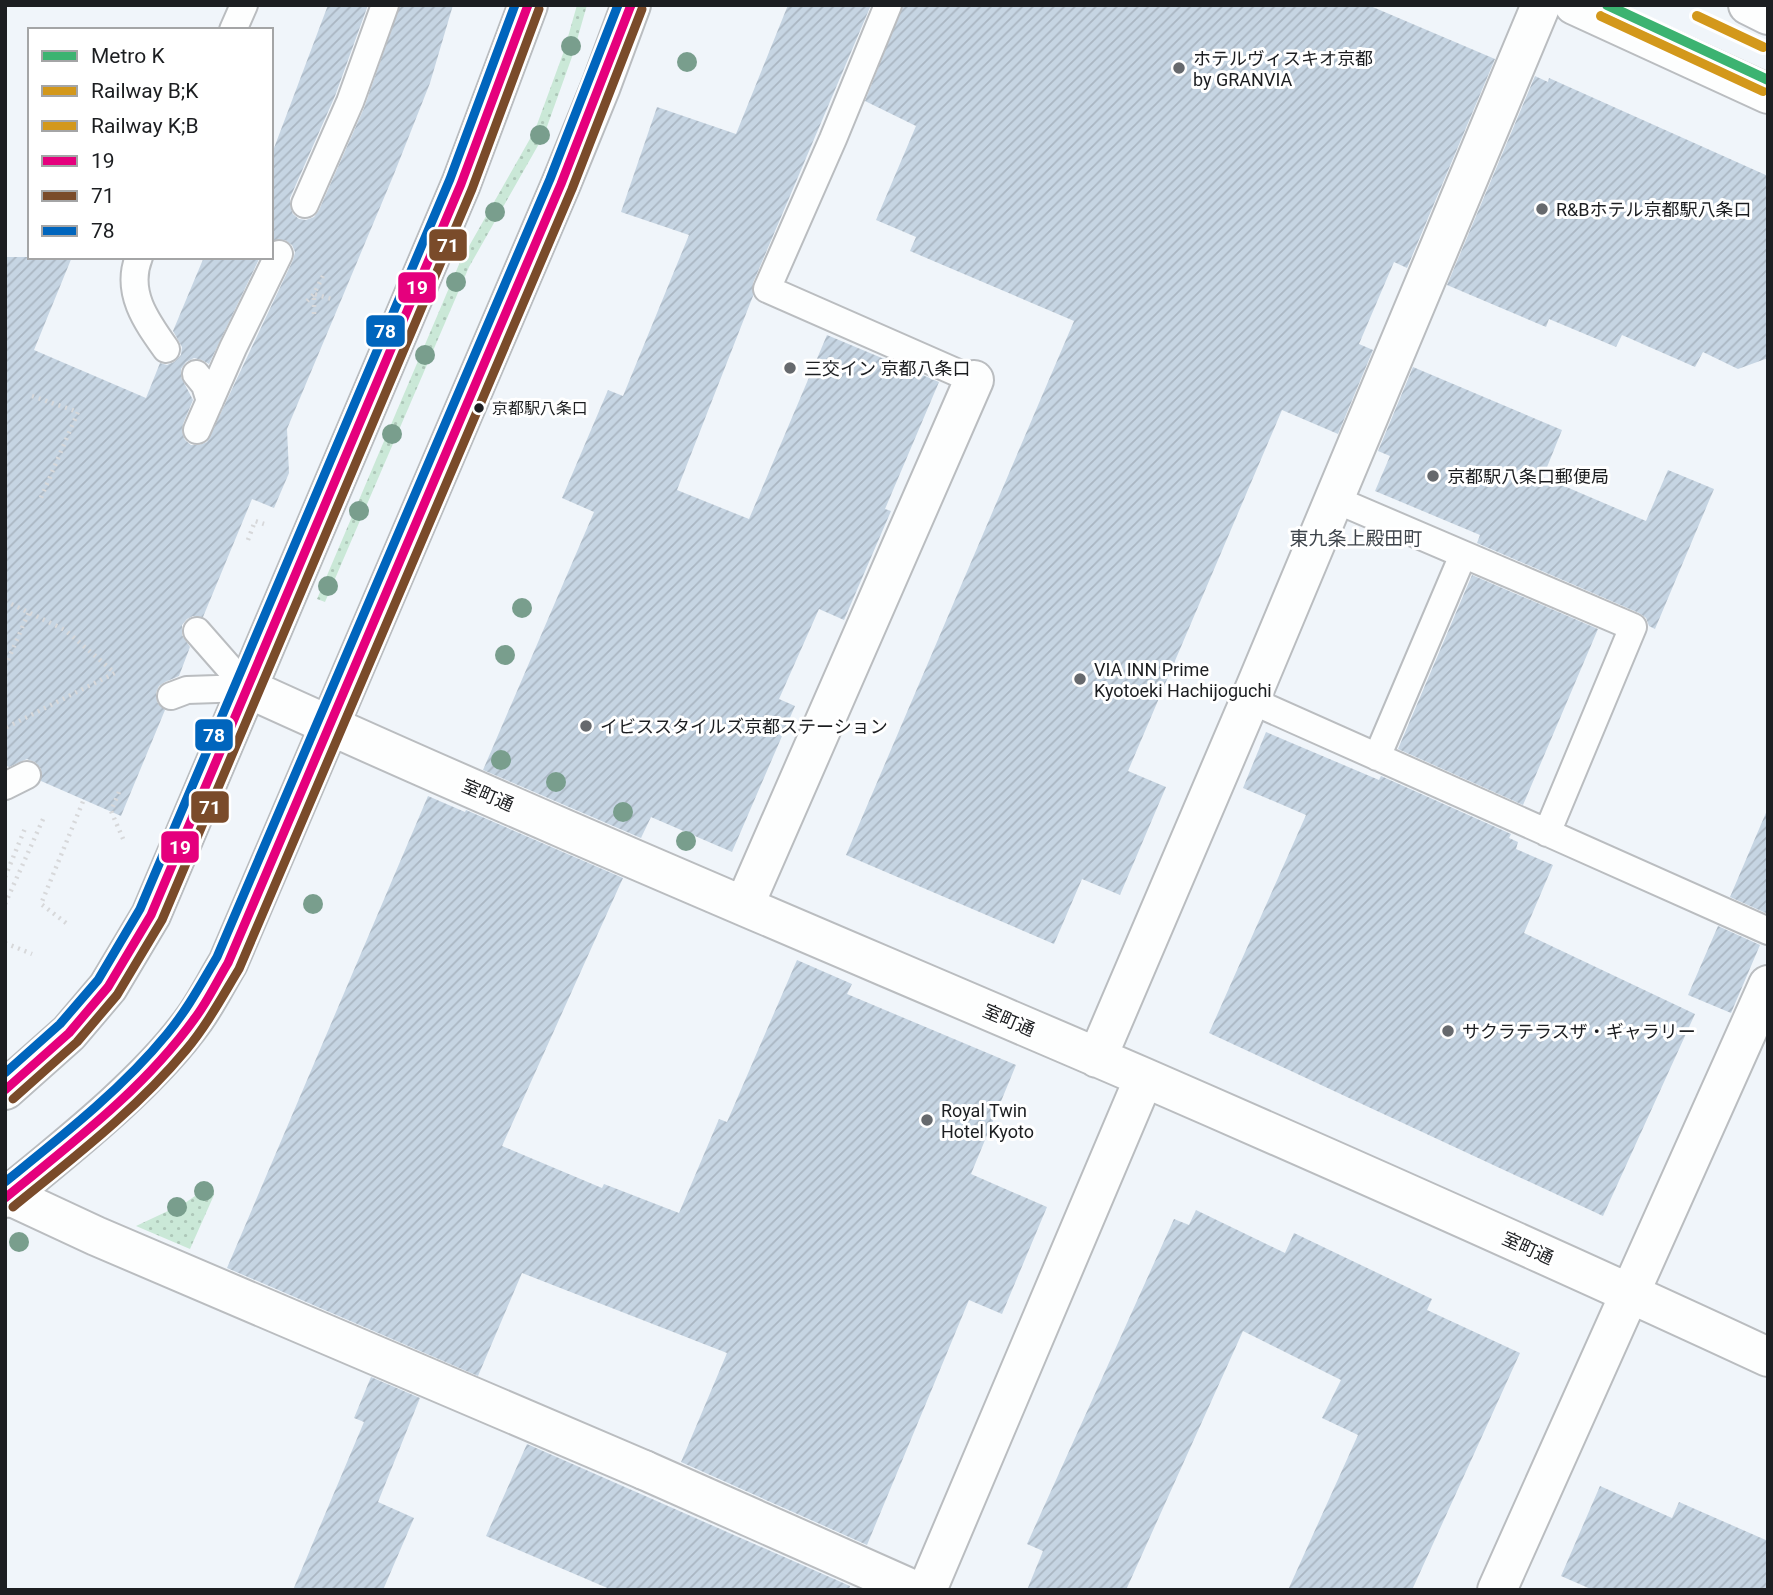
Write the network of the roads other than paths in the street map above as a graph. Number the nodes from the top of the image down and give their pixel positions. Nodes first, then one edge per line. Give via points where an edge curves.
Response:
1 (244, 5) edge
2 (385, 5) edge
3 (528, 5) edge
4 (631, 5) edge
5 (888, 5) edge
6 (1541, 5) edge
7 (1574, 5) edge
8 (1748, 5) edge
9 (1768, 15) edge
10 (234, 28) edge
11 (1768, 94) edge
12 (305, 204) dead end
13 (279, 254) dead end
14 (139, 259) edge
15 (166, 349) dead end
16 (196, 373) dead end
17 (974, 380) joint
18 (210, 401) junction
19 (197, 430) dead end
20 (1335, 499) junction
21 (1463, 555) junction
22 (197, 631) dead end
23 (247, 688) junction
24 (171, 696) dead end
25 (1250, 701) junction
26 (330, 726) junction
27 (1377, 757) junction
28 (1547, 832) junction
29 (744, 906) junction
30 (1768, 932) edge
31 (1768, 985) edge
32 (1097, 1058) junction
33 (1144, 1078) junction
34 (5, 1090) edge
35 (6, 1195) edge
36 (1630, 1293) junction
37 (1768, 1357) edge
38 (914, 1590) edge
39 (927, 1590) edge
40 (1497, 1590) edge

1 - 10 lane
2 - 12 lane via 350,102
3 - 23 street via 461,184
4 - 26 street via 561,184
5 - 17 lane via 767,289
6 - 20 street
7 - 11 street
8 - 9 street
13 - 18 lane
14 - 15 lane via 134,285 139,306
16 - 18 lane
17 - 29 street
18 - 19 lane
20 - 21 lane
20 - 25 street
21 - 27 lane
21 - 28 lane via 1633,628
22 - 23 lane
23 - 24 lane via 187,690
23 - 26 street, 室町通
23 - 34 street via 151,915 108,987 69,1033
25 - 27 lane
25 - 32 street
26 - 29 street, 室町通
26 - 35 street via 228,963 194,1019 151,1070
27 - 28 lane
28 - 30 lane
29 - 32 street, 室町通
31 - 36 street
32 - 33 street, 室町通
33 - 36 street, 室町通
33 - 39 street
35 - 38 street
36 - 37 street, 室町通
36 - 40 street

